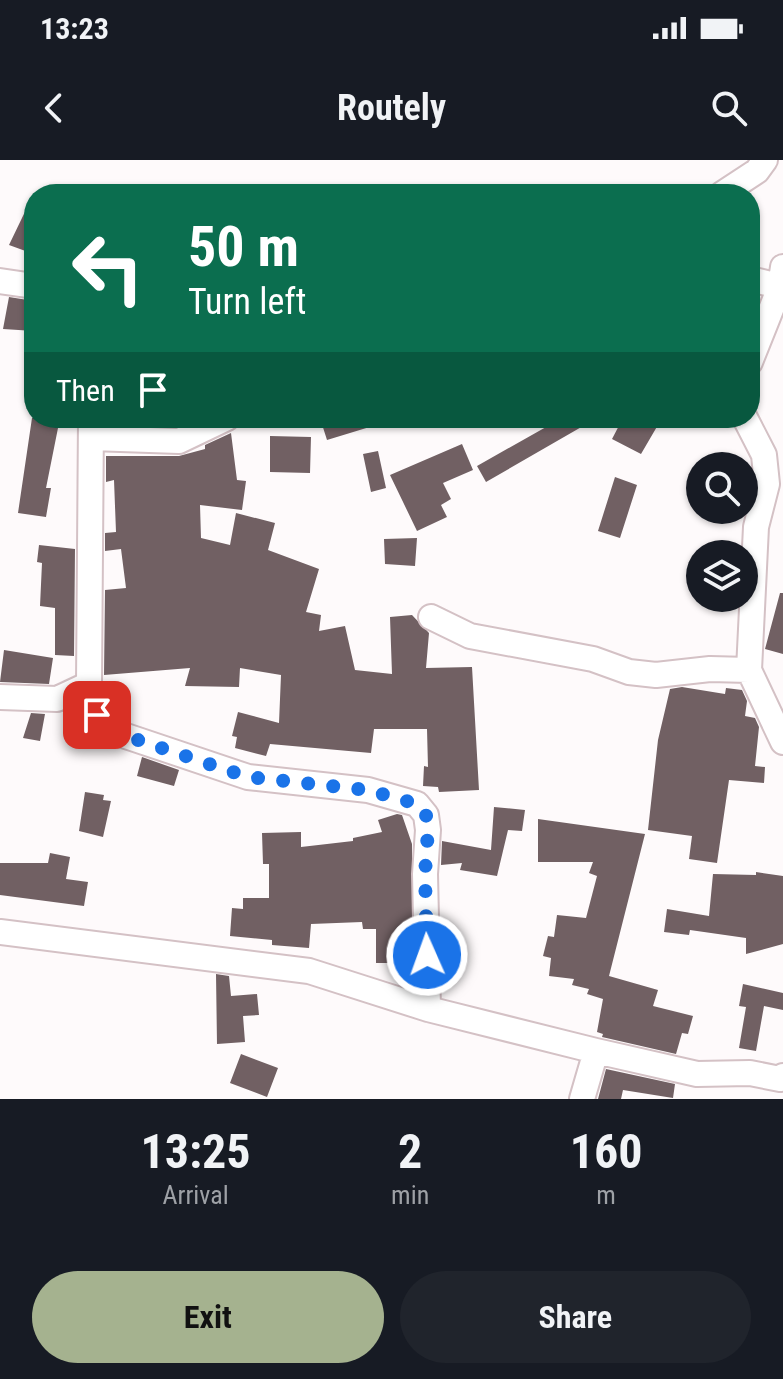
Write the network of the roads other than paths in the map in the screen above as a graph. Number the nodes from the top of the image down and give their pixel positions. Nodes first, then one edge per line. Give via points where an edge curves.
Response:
1 (765, 160) edge
2 (737, 184) edge
3 (760, 279) edge
4 (782, 280) edge
5 (0, 281) edge
6 (24, 285) edge
7 (760, 336) edge
8 (91, 428) edge
9 (206, 428) edge
10 (750, 428) edge
11 (431, 617) dead end
12 (749, 670) junction
13 (89, 684) junction
14 (0, 697) edge
15 (783, 742) edge
16 (0, 932) edge
17 (428, 1009) junction
18 (596, 1051) junction
19 (783, 1076) edge
20 (582, 1099) edge

1 - 2 street
3 - 4 street
4 - 7 street
5 - 6 street
8 - 9 street via 179,441
8 - 13 street
10 - 12 street via 764,455 767,484 756,527
11 - 12 street via 470,636 593,659 629,672
12 - 15 street
13 - 14 street via 57,699
13 - 17 street via 97,715 108,730 248,777 368,790 417,804 426,815 428,830
16 - 17 street via 309,971
17 - 18 street
18 - 19 street via 697,1074
18 - 20 street

